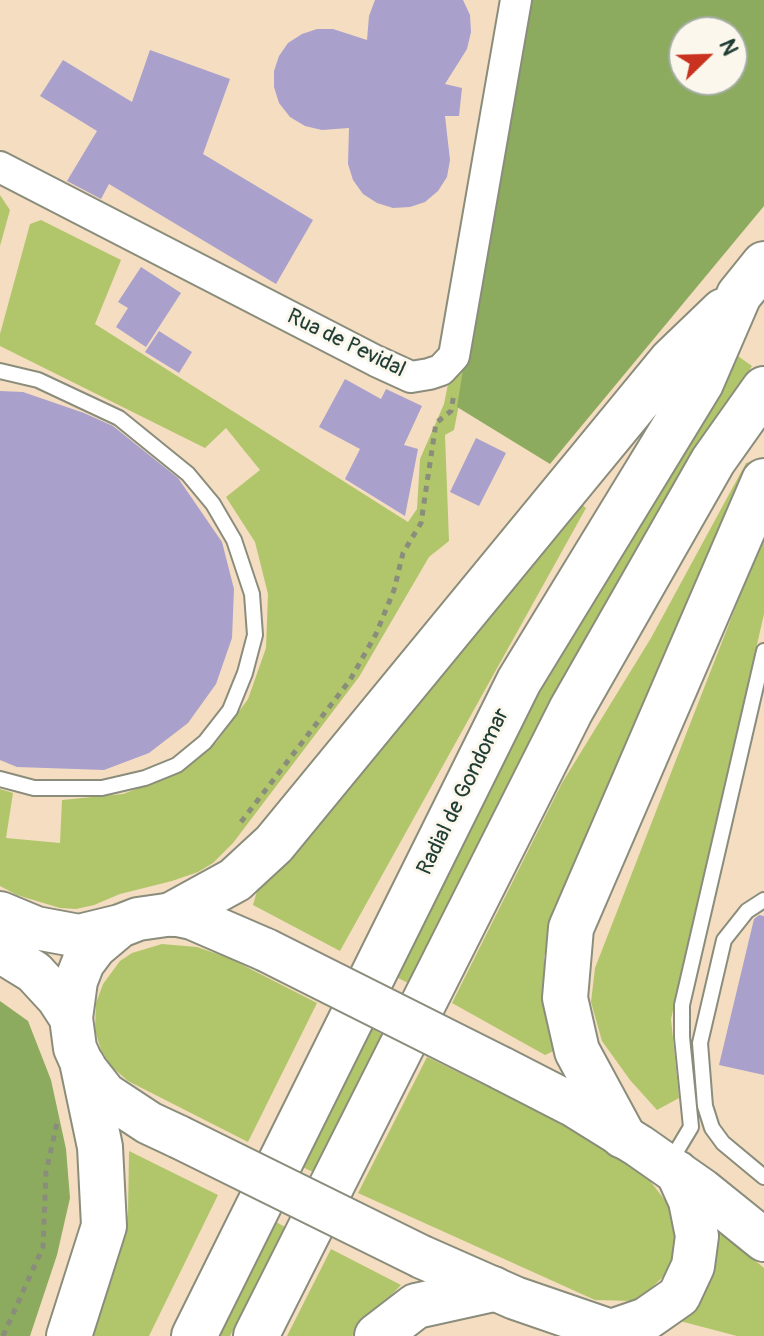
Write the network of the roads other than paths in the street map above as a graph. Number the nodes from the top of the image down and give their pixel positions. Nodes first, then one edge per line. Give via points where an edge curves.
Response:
1 (516, 0) edge
2 (0, 167) edge
3 (751, 279) edge
4 (0, 371) edge
5 (764, 389) edge
6 (764, 481) edge
7 (764, 651) edge
8 (0, 779) edge
9 (761, 905) edge
10 (0, 913) edge
11 (173, 914) junction
12 (120, 926) junction
13 (0, 951) edge
14 (71, 1018) junction
15 (83, 1066) junction
16 (623, 1136) junction
17 (672, 1169) junction
18 (764, 1177) edge
19 (764, 1240) edge
20 (493, 1289) junction
21 (622, 1333) edge
22 (69, 1336) edge
23 (194, 1336) edge
24 (256, 1336) edge
25 (377, 1336) edge

1 - 2 street, Rua de Pevidal via 454,356 429,374 411,377 376,361
3 - 11 highway via 672,360 274,844 235,880
3 - 23 highway, Radial de Gondomar via 701,383 519,681
4 - 8 lane via 38,380 119,418 188,474 234,540 252,594 255,635 230,710 205,742 177,765 102,788 34,788
5 - 24 highway via 713,461 571,710
6 - 16 highway via 571,928 565,998 577,1051
7 - 17 lane via 682,1005 691,1127
9 - 18 lane via 724,940 700,1043 712,1128
10 - 12 main road via 36,928 79,936
11 - 12 main road
11 - 16 main road, bridge via 266,950 573,1105
12 - 14 main road via 83,963
13 - 14 main road via 34,972
14 - 15 main road
15 - 20 main road, bridge via 105,1094 149,1123
15 - 22 highway via 100,1147 104,1226
16 - 17 main road
17 - 19 main road
17 - 21 main road via 690,1201 697,1236 693,1266 679,1296
20 - 21 main road
20 - 25 highway via 416,1306

